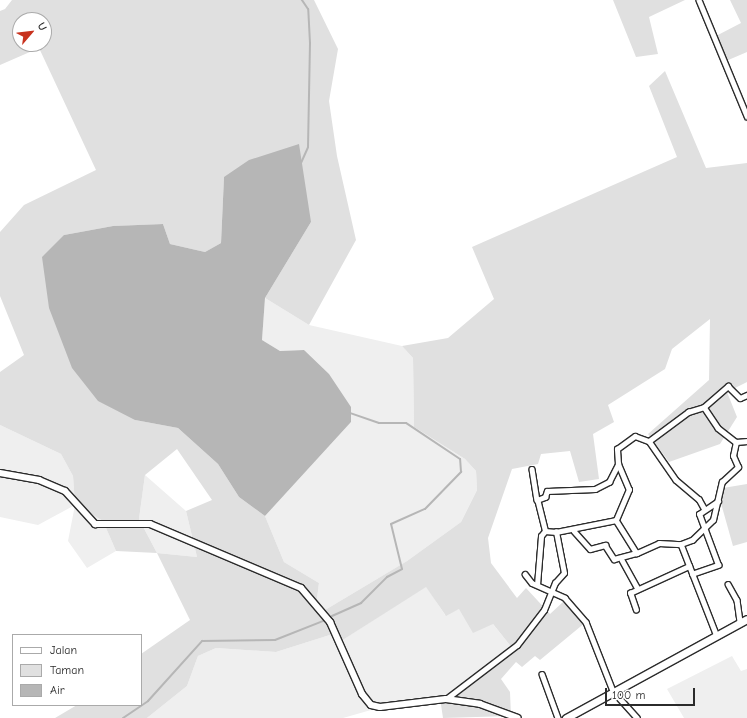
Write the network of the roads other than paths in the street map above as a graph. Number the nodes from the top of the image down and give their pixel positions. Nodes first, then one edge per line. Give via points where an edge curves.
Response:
1 (699, 0) edge
2 (747, 116) edge
3 (747, 395) edge
4 (704, 407) junction
5 (648, 441) junction
6 (747, 441) edge
7 (736, 442) junction
8 (618, 464) junction
9 (532, 469) dead end
10 (0, 473) edge
11 (538, 500) junction
12 (718, 501) junction
13 (704, 508) junction
14 (616, 520) junction
15 (706, 530) junction
16 (545, 531) junction
17 (574, 531) junction
18 (556, 532) junction
19 (681, 544) junction
20 (637, 553) junction
21 (622, 560) junction
22 (689, 566) junction
23 (526, 574) dead end
24 (692, 574) junction
25 (728, 584) dead end
26 (537, 585) junction
27 (552, 589) junction
28 (638, 589) junction
29 (636, 610) dead end
30 (744, 620) edge
31 (716, 634) junction
32 (542, 674) dead end
33 (612, 691) junction
34 (446, 699) junction
35 (518, 718) edge
36 (558, 718) edge
37 (566, 718) edge
38 (637, 718) edge

1 - 2 street
3 - 4 street via 740,398 728,386
4 - 5 street via 688,412
4 - 7 street via 718,428
5 - 8 street via 635,436 617,449
5 - 13 street via 676,480 699,499
6 - 7 street
7 - 12 street via 733,456 738,467 722,482
8 - 11 street via 609,482 595,489 547,491 545,497
8 - 14 street via 629,490
9 - 11 street
10 - 34 street via 39,480 65,491 95,524 150,524 301,588 318,603 330,622 362,694 371,705 380,707
11 - 16 street
12 - 13 street
12 - 15 street
13 - 15 street via 699,514
14 - 17 street via 586,524
14 - 20 street
15 - 19 street
15 - 24 street via 718,565
16 - 18 street
16 - 26 street via 541,536
17 - 18 street
17 - 21 street via 590,549 605,545 614,559
18 - 27 street via 564,573
19 - 20 street via 660,543
19 - 22 street
20 - 21 street
21 - 28 street
22 - 24 street
22 - 28 street
23 - 26 street
24 - 31 street
25 - 30 street
26 - 27 street
27 - 33 street via 565,598 590,627
27 - 34 street via 544,610 517,645
28 - 29 street via 629,594
30 - 31 main road
31 - 33 main road
32 - 36 street
33 - 37 main road
33 - 38 street
34 - 35 street via 488,706

